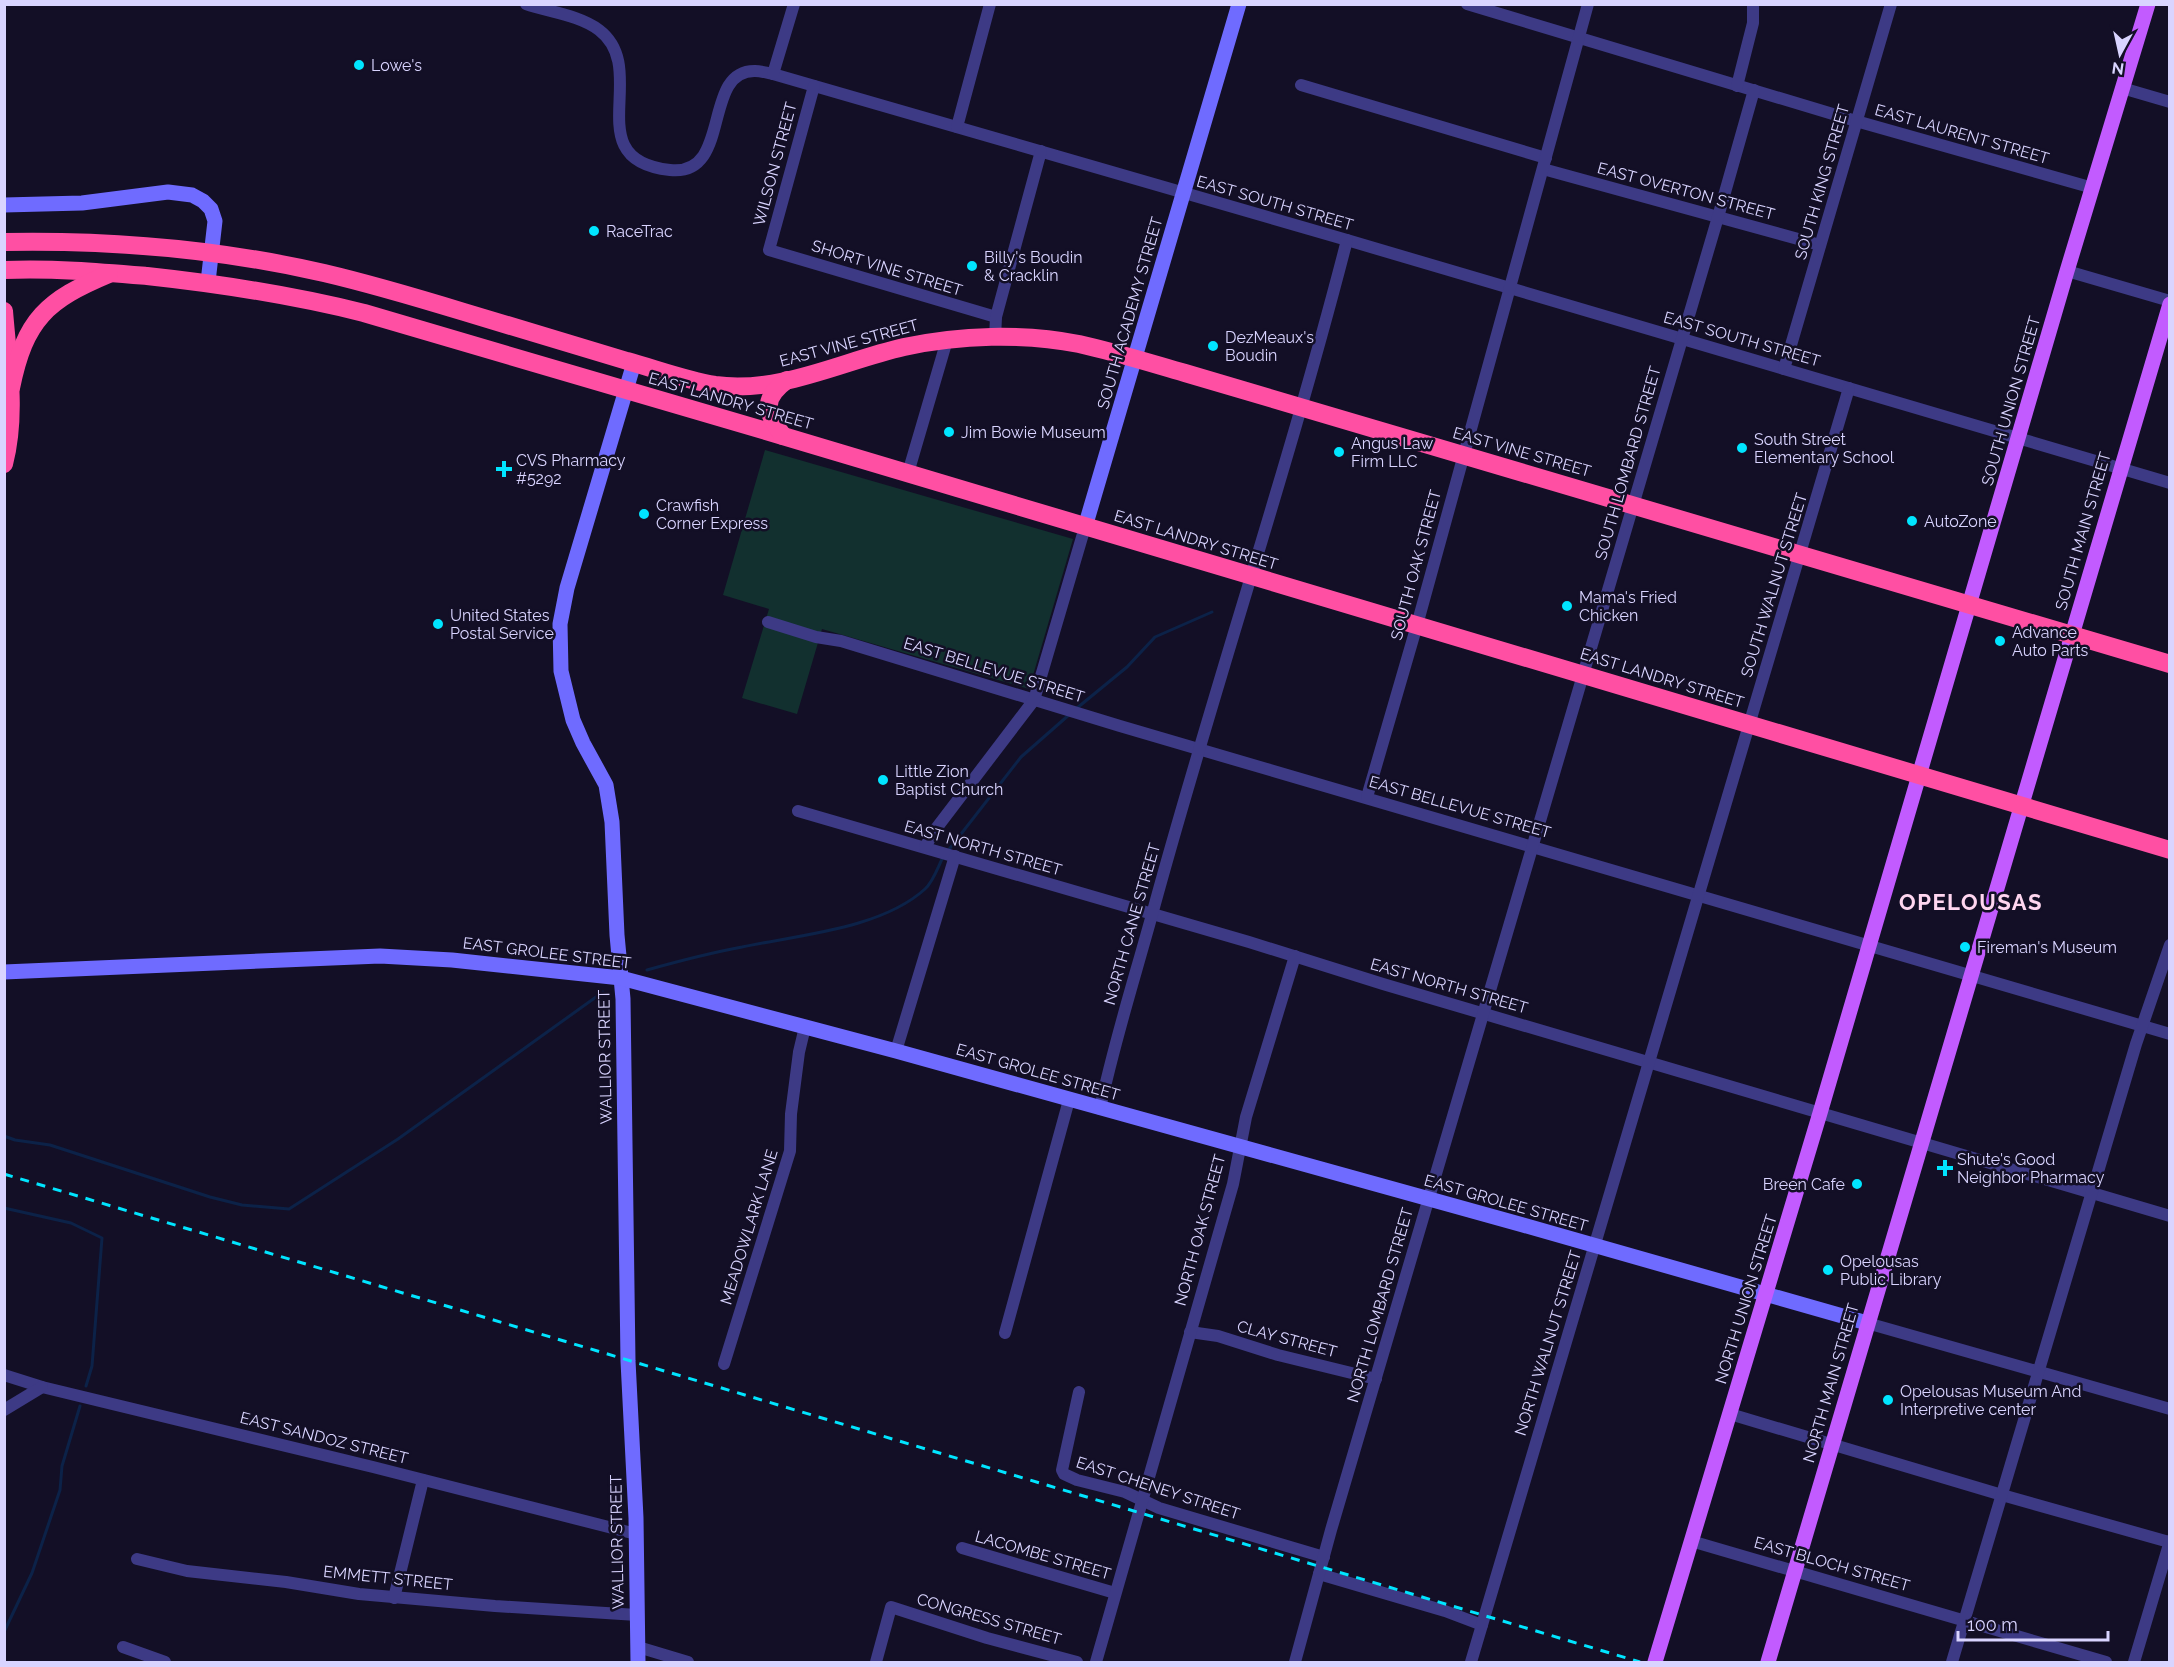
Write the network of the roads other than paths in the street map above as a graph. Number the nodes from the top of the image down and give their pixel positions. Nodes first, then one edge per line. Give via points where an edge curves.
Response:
1 (526, 4) edge
2 (794, 4) edge
3 (990, 4) edge
4 (1239, 4) edge
5 (1467, 4) edge
6 (1588, 4) edge
7 (1753, 4) edge
8 (1891, 4) edge
9 (2148, 4) edge
10 (563, 10) edge
11 (1579, 38) junction
12 (773, 74) junction
13 (1301, 85) dead end
14 (814, 86) junction
15 (1737, 86) junction
16 (2122, 88) junction
17 (1754, 90) junction
18 (2169, 102) edge
19 (1856, 121) junction
20 (957, 127) junction
21 (1041, 151) junction
22 (1545, 163) junction
23 (2093, 188) junction
24 (1184, 194) junction
25 (4, 205) edge
26 (1718, 217) junction
27 (4, 234) edge
28 (1347, 240) junction
29 (51, 241) junction
30 (4, 242) edge
31 (1820, 245) junction
32 (769, 250) joint
33 (213, 254) junction
34 (4, 270) edge
35 (2067, 271) junction
36 (112, 273) junction
37 (208, 282) junction
38 (1510, 289) junction
39 (2169, 302) edge
40 (4, 311) edge
41 (996, 317) junction
42 (995, 338) junction
43 (1681, 339) junction
44 (947, 340) junction
45 (1135, 359) junction
46 (634, 363) junction
47 (1784, 369) junction
48 (787, 380) junction
49 (11, 388) junction
50 (1849, 388) junction
51 (626, 391) junction
52 (1300, 407) junction
53 (783, 436) junction
54 (2019, 438) junction
55 (1464, 456) junction
56 (4, 464) edge
57 (2120, 469) junction
58 (908, 473) junction
59 (2169, 483) edge
60 (1633, 505) junction
61 (1085, 527) junction
62 (1800, 555) junction
63 (1250, 576) junction
64 (1969, 606) junction
65 (768, 622) dead end
66 (1417, 625) junction
67 (2071, 635) junction
68 (2169, 664) edge
69 (1583, 675) junction
70 (1034, 700) junction
71 (1750, 725) junction
72 (1198, 749) junction
73 (1919, 776) junction
74 (1367, 797) junction
75 (2021, 805) junction
76 (798, 811) dead end
77 (1532, 846) junction
78 (925, 848) junction
79 (2169, 850) edge
80 (948, 854) junction
81 (1699, 895) junction
82 (1152, 914) junction
83 (1869, 945) junction
84 (2169, 945) edge
85 (1295, 956) junction
86 (4, 972) edge
87 (1971, 976) junction
88 (621, 978) junction
89 (1484, 1012) junction
90 (2143, 1026) junction
91 (804, 1027) junction
92 (2169, 1034) edge
93 (896, 1051) junction
94 (1649, 1061) junction
95 (1069, 1100) junction
96 (1100, 1108) junction
97 (1820, 1113) junction
98 (1921, 1143) junction
99 (1239, 1148) junction
100 (2091, 1194) junction
101 (1429, 1199) junction
102 (2169, 1216) edge
103 (1594, 1246) junction
104 (1766, 1295) junction
105 (1867, 1323) junction
106 (1190, 1332) junction
107 (1005, 1333) dead end
108 (724, 1364) dead end
109 (2040, 1371) junction
110 (4, 1375) edge
111 (1376, 1379) junction
112 (42, 1387) junction
113 (1079, 1392) dead end
114 (2169, 1409) edge
115 (4, 1410) edge
116 (1730, 1414) junction
117 (1832, 1444) junction
118 (423, 1480) junction
119 (2002, 1495) junction
120 (1140, 1506) junction
121 (636, 1534) junction
122 (1691, 1541) junction
123 (2169, 1541) edge
124 (962, 1548) dead end
125 (137, 1559) dead end
126 (1322, 1566) junction
127 (1796, 1571) junction
128 (1115, 1593) junction
129 (394, 1598) junction
130 (637, 1615) junction
131 (1964, 1621) junction
132 (1482, 1625) junction
133 (123, 1647) dead end
134 (638, 1655) edge
135 (165, 1662) edge
136 (688, 1662) edge
137 (876, 1662) edge
138 (1077, 1662) edge
139 (1096, 1662) edge
140 (1294, 1662) edge
141 (1472, 1662) edge
142 (1655, 1662) edge
143 (1768, 1662) edge
144 (1952, 1662) edge
145 (2106, 1662) edge
146 (2134, 1662) edge

1 - 10 street, EAST SOUTH STREET
2 - 12 street
3 - 20 street
4 - 24 street, SOUTH ACADEMY STREET
5 - 11 street
6 - 11 street, SOUTH OAK STREET
7 - 15 street via 1753,23
8 - 19 street, SOUTH KING STREET
9 - 16 main road, SOUTH UNION STREET
10 - 12 street, EAST SOUTH STREET via 599,30 615,50 620,75 620,138 636,160 659,168 685,169 706,154 724,94 740,74 754,70
11 - 15 street
11 - 22 street, SOUTH OAK STREET
12 - 14 street, EAST SOUTH STREET
13 - 22 street, EAST OVERTON STREET
14 - 20 street, EAST SOUTH STREET
14 - 32 street, WILSON STREET
15 - 17 street, EAST LAURENT STREET
16 - 18 street
16 - 23 main road, SOUTH UNION STREET
17 - 19 street, EAST LAURENT STREET
17 - 26 street, SOUTH LOMBARD STREET
19 - 23 street, EAST LAURENT STREET
19 - 31 street, SOUTH KING STREET
20 - 21 street, EAST SOUTH STREET
21 - 24 street, EAST SOUTH STREET
21 - 41 street
22 - 26 street, EAST OVERTON STREET
22 - 38 street, SOUTH OAK STREET
23 - 35 main road, SOUTH UNION STREET
24 - 28 street, EAST SOUTH STREET
24 - 45 street, SOUTH ACADEMY STREET
25 - 33 street via 82,203 168,192 192,195 211,209 215,221
26 - 31 street, EAST OVERTON STREET
26 - 43 street, SOUTH LOMBARD STREET
27 - 29 highway
28 - 38 street, EAST SOUTH STREET
28 - 52 street, NORTH CANE STREET
29 - 30 highway
29 - 33 highway, EAST VINE STREET
31 - 47 street, SOUTH KING STREET
32 - 41 street, SHORT VINE STREET
33 - 37 street
33 - 46 highway, EAST VINE STREET via 373,285
34 - 36 highway, EAST LANDRY STREET
35 - 39 street
35 - 54 main road, SOUTH UNION STREET
36 - 37 highway, EAST LANDRY STREET
36 - 49 highway via 78,287 40,316 16,360
37 - 51 highway, EAST LANDRY STREET via 364,313
38 - 43 street, EAST SOUTH STREET
38 - 55 street, SOUTH OAK STREET
39 - 57 main road, SOUTH MAIN STREET
40 - 49 highway
41 - 42 street
42 - 44 highway, EAST VINE STREET
42 - 45 highway, EAST VINE STREET via 1061,342
43 - 47 street, EAST SOUTH STREET
43 - 60 street, SOUTH LOMBARD STREET
44 - 48 highway, EAST VINE STREET via 904,347
44 - 58 street
45 - 52 highway, EAST VINE STREET
45 - 61 street, SOUTH ACADEMY STREET
46 - 48 highway, EAST VINE STREET via 717,385 758,386
46 - 51 street, WALLIOR STREET
47 - 50 street, EAST SOUTH STREET
48 - 53 highway via 775,389 769,402 769,411
49 - 56 highway via 10,441
50 - 54 street, EAST SOUTH STREET
50 - 62 street, SOUTH WALNUT STREET
51 - 53 highway, EAST LANDRY STREET
51 - 88 street, WALLIOR STREET via 567,588 559,646 573,720 610,797
52 - 55 highway, EAST VINE STREET
52 - 63 street, NORTH CANE STREET
53 - 58 highway, EAST LANDRY STREET
54 - 57 street, EAST SOUTH STREET
54 - 64 main road, SOUTH UNION STREET
55 - 60 highway, EAST VINE STREET
55 - 66 street, SOUTH OAK STREET
57 - 59 street, EAST SOUTH STREET
57 - 67 main road, SOUTH MAIN STREET
58 - 61 highway, EAST LANDRY STREET
60 - 62 highway, EAST VINE STREET
60 - 69 street, SOUTH LOMBARD STREET
61 - 63 highway, EAST LANDRY STREET
61 - 70 street, SOUTH ACADEMY STREET
62 - 64 highway, EAST VINE STREET
62 - 71 street, SOUTH WALNUT STREET
63 - 66 highway, EAST LANDRY STREET
63 - 72 street, NORTH CANE STREET
64 - 67 highway, EAST VINE STREET
64 - 73 main road, SOUTH UNION STREET
65 - 70 street, EAST BELLEVUE STREET via 816,637 841,640
66 - 69 highway, EAST LANDRY STREET
66 - 74 street, SOUTH OAK STREET
67 - 68 highway, EAST VINE STREET
67 - 75 main road, SOUTH MAIN STREET
69 - 71 highway, EAST LANDRY STREET
69 - 77 street, SOUTH LOMBARD STREET
70 - 72 street, EAST BELLEVUE STREET
70 - 78 street
71 - 73 highway, EAST LANDRY STREET
71 - 81 street, SOUTH WALNUT STREET
72 - 74 street, EAST BELLEVUE STREET
72 - 82 street, NORTH CANE STREET
73 - 75 highway, EAST LANDRY STREET
73 - 83 main road, SOUTH UNION STREET
74 - 77 street, EAST BELLEVUE STREET
75 - 79 highway, EAST LANDRY STREET
75 - 87 main road, SOUTH MAIN STREET
76 - 78 street, EAST NORTH STREET
77 - 81 street, EAST BELLEVUE STREET
77 - 89 street, NORTH LOMBARD STREET
78 - 80 street, EAST NORTH STREET
80 - 82 street, EAST NORTH STREET
80 - 93 street
81 - 83 street, EAST BELLEVUE STREET
81 - 94 street, NORTH WALNUT STREET
82 - 85 street, EAST NORTH STREET
82 - 96 street, NORTH CANE STREET
83 - 87 street, EAST BELLEVUE STREET
83 - 97 main road, NORTH UNION STREET
84 - 90 street
85 - 89 street, EAST NORTH STREET
85 - 99 street, NORTH OAK STREET
86 - 88 street, EAST GROLEE STREET via 380,956
87 - 90 street, EAST BELLEVUE STREET
87 - 98 main road, NORTH MAIN STREET
88 - 91 street, EAST GROLEE STREET
88 - 121 street, WALLIOR STREET via 628,1361
89 - 94 street, EAST NORTH STREET
89 - 101 street, NORTH LOMBARD STREET
90 - 92 street, EAST BELLEVUE STREET
90 - 100 street
91 - 93 street, EAST GROLEE STREET
91 - 108 street, MEADOWLARK LANE via 791,1114 790,1151
93 - 95 street, EAST GROLEE STREET
94 - 97 street, EAST NORTH STREET
94 - 103 street, NORTH WALNUT STREET
95 - 96 street, EAST GROLEE STREET
95 - 107 street
96 - 99 street, EAST GROLEE STREET
97 - 98 street, EAST NORTH STREET
97 - 104 main road, NORTH UNION STREET
98 - 100 street, EAST NORTH STREET
98 - 105 main road, NORTH MAIN STREET
99 - 101 street, EAST GROLEE STREET
99 - 106 street, NORTH OAK STREET
100 - 102 street, EAST NORTH STREET
100 - 109 street
101 - 103 street, EAST GROLEE STREET
101 - 111 street, NORTH LOMBARD STREET
103 - 104 street, EAST GROLEE STREET
103 - 132 street, NORTH WALNUT STREET
104 - 105 street, EAST GROLEE STREET
104 - 116 main road, NORTH UNION STREET
105 - 109 street, EAST GROLEE STREET
105 - 117 main road, NORTH MAIN STREET
106 - 111 street, CLAY STREET
106 - 120 street, NORTH OAK STREET
109 - 114 street, EAST GROLEE STREET
109 - 119 street
110 - 112 street, EAST SANDOZ STREET
111 - 126 street, NORTH LOMBARD STREET
112 - 115 street
112 - 118 street, EAST SANDOZ STREET
113 - 120 street, EAST CHENEY STREET via 1064,1474 1125,1492
116 - 117 street
116 - 122 main road, NORTH UNION STREET
117 - 119 street
117 - 127 main road, NORTH MAIN STREET
118 - 121 street, EAST SANDOZ STREET
118 - 129 street
119 - 123 street
119 - 131 street
120 - 126 street, EAST CHENEY STREET via 1159,1508
120 - 128 street, NORTH OAK STREET
121 - 130 street, WALLIOR STREET
122 - 127 street, EAST BLOCH STREET
122 - 142 main road, NORTH UNION STREET
123 - 146 street
124 - 128 street, LACOMBE STREET
125 - 129 street, EMMETT STREET via 187,1570
126 - 132 street, EAST CHENEY STREET
126 - 140 street, NORTH LOMBARD STREET
127 - 131 street, EAST BLOCH STREET
127 - 143 main road, NORTH MAIN STREET
128 - 139 street, NORTH OAK STREET
129 - 130 street, EMMETT STREET
130 - 134 street, WALLIOR STREET
131 - 144 street
131 - 145 street, EAST BLOCH STREET
132 - 141 street, NORTH WALNUT STREET
133 - 135 street
134 - 136 street
137 - 138 street, CONGRESS STREET via 891,1607

